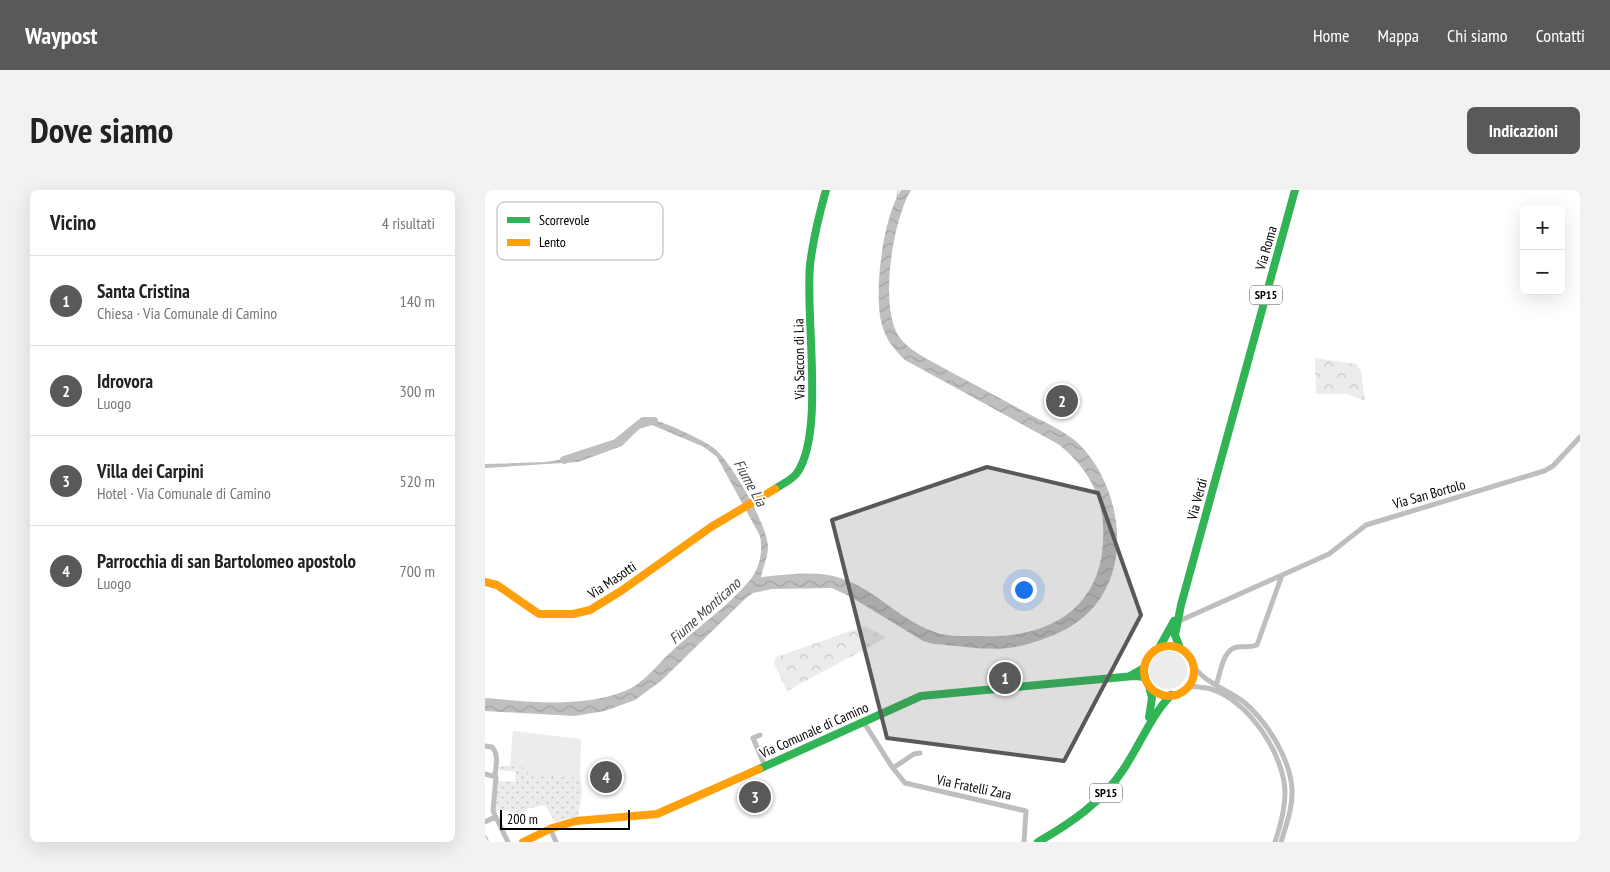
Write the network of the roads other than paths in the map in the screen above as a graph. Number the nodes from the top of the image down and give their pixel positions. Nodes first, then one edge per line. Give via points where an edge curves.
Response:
1 (826, 190) edge
2 (1295, 190) edge
3 (1236, 400) joint
4 (1580, 437) edge
5 (748, 505) joint
6 (1282, 575) junction
7 (485, 582) edge
8 (1181, 605) junction
9 (1177, 622) junction
10 (1159, 648) junction
11 (1179, 648) junction
12 (1193, 665) junction
13 (1144, 668) junction
14 (1126, 677) junction
15 (1145, 678) junction
16 (1216, 685) junction
17 (1149, 686) junction
18 (1188, 686) junction
19 (1171, 695) junction
20 (1149, 720) junction
21 (863, 721) junction
22 (760, 735) dead end
23 (485, 746) edge
24 (920, 753) dead end
25 (765, 766) junction
26 (893, 768) junction
27 (485, 774) edge
28 (495, 775) junction
29 (495, 817) junction
30 (485, 822) edge
31 (550, 828) junction
32 (485, 838) edge
33 (487, 842) edge
34 (508, 842) edge
35 (523, 842) edge
36 (556, 842) edge
37 (1024, 842) edge
38 (1038, 842) edge
39 (1275, 842) edge
40 (1281, 842) edge

1 - 5 street, Via Saccon di Lia via 810,266 812,420 809,447 796,474
2 - 3 street, Via Roma / SP15
3 - 8 street, Via Verdi / SP15
4 - 6 street, Via San Bortolo via 1553,466 1544,471 1366,525 1329,554
5 - 7 street, Via Masotti via 697,536 621,591 581,613 539,614 497,585
6 - 9 street, Via San Bortolo
6 - 16 street via 1257,644 1230,651
8 - 9 street, SP15
8 - 10 street, SP15
9 - 11 street, SP15 via 1175,635
10 - 11 street
10 - 13 street, SP15 via 1149,656
11 - 12 street
12 - 16 street via 1198,673
12 - 18 street
13 - 14 street, Via Comunale di Camino
13 - 15 street, SP15
14 - 15 street, Via Comunale di Camino
14 - 21 street, Via Comunale di Camino via 927,695
15 - 17 street, SP15
16 - 40 street via 1245,704 1260,720 1286,764 1290,813
17 - 19 street via 1163,695
17 - 20 street, SP15 via 1152,698
18 - 19 street, SP15
18 - 39 street via 1211,690 1231,699 1250,716 1274,751 1285,793
19 - 20 street, SP15
20 - 38 street, SP15 via 1136,749 1106,794 1085,813
21 - 25 street, Via Comunale di Camino
21 - 26 street, Via Fratelli Zara
22 - 25 street via 753,738
23 - 28 street via 492,746 495,750
24 - 26 street
25 - 31 street, Via Comunale di Camino via 646,817 584,820
26 - 37 street, Via Fratelli Zara via 905,782 914,786 1026,811
27 - 28 street
28 - 29 street
29 - 30 street
29 - 34 street
31 - 35 street, Via Comunale di Camino
31 - 36 street
32 - 33 street

